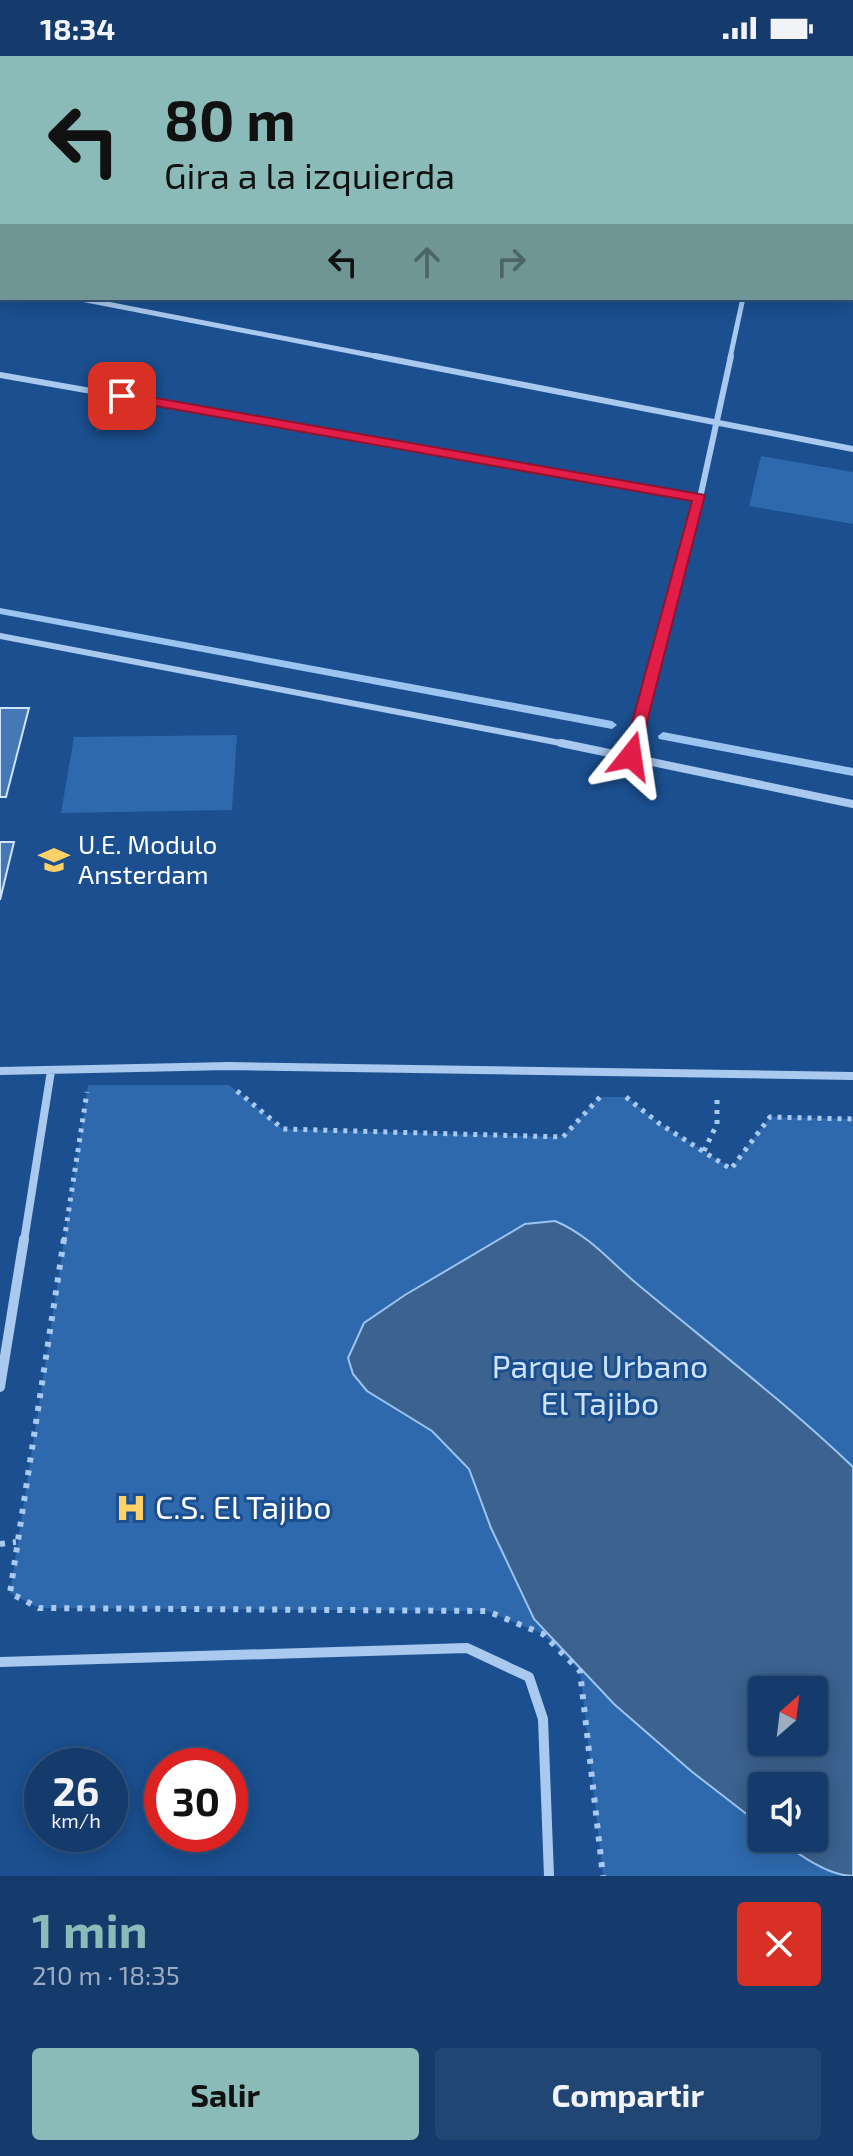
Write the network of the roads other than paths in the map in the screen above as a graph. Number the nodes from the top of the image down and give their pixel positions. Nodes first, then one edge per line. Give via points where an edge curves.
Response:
1 (86, 300) edge
2 (743, 300) edge
3 (0, 375) edge
4 (714, 421) junction
5 (853, 449) edge
6 (700, 498) junction
7 (0, 636) edge
8 (631, 756) junction
9 (853, 804) edge
10 (0, 1071) edge
11 (51, 1071) junction
12 (853, 1076) edge
13 (0, 1387) edge
14 (0, 1662) edge
15 (549, 1876) edge

1 - 4 street
2 - 4 street
3 - 6 street
4 - 5 street
4 - 6 street
6 - 8 street
7 - 8 street
8 - 9 street
10 - 11 street
11 - 12 street via 229,1066
11 - 13 street
14 - 15 street via 467,1648 529,1677 543,1719

